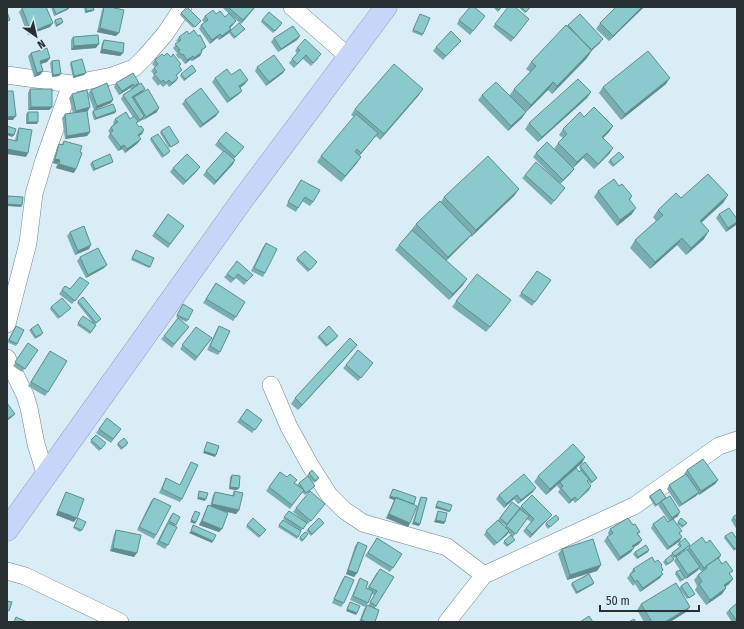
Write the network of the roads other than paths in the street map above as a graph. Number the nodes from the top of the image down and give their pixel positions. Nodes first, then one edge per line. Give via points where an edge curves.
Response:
1 (183, 7) edge
2 (292, 7) edge
3 (386, 7) edge
4 (349, 57) junction
5 (7, 75) edge
6 (71, 84) junction
7 (7, 324) edge
8 (7, 358) edge
9 (271, 385) dead end
10 (737, 440) edge
11 (46, 476) junction
12 (7, 530) edge
13 (7, 571) edge
14 (484, 574) junction
15 (120, 622) edge
16 (447, 622) edge

1 - 6 street via 165,34 134,68 112,76
2 - 4 street
3 - 4 highway
4 - 11 highway via 240,203
5 - 6 street
6 - 7 street via 34,194 28,243
8 - 11 street via 25,395
9 - 14 street via 289,427 310,465 329,495 344,510 363,523 446,547
10 - 14 street via 719,446 634,506
11 - 12 highway
13 - 15 street via 25,576
14 - 16 street

